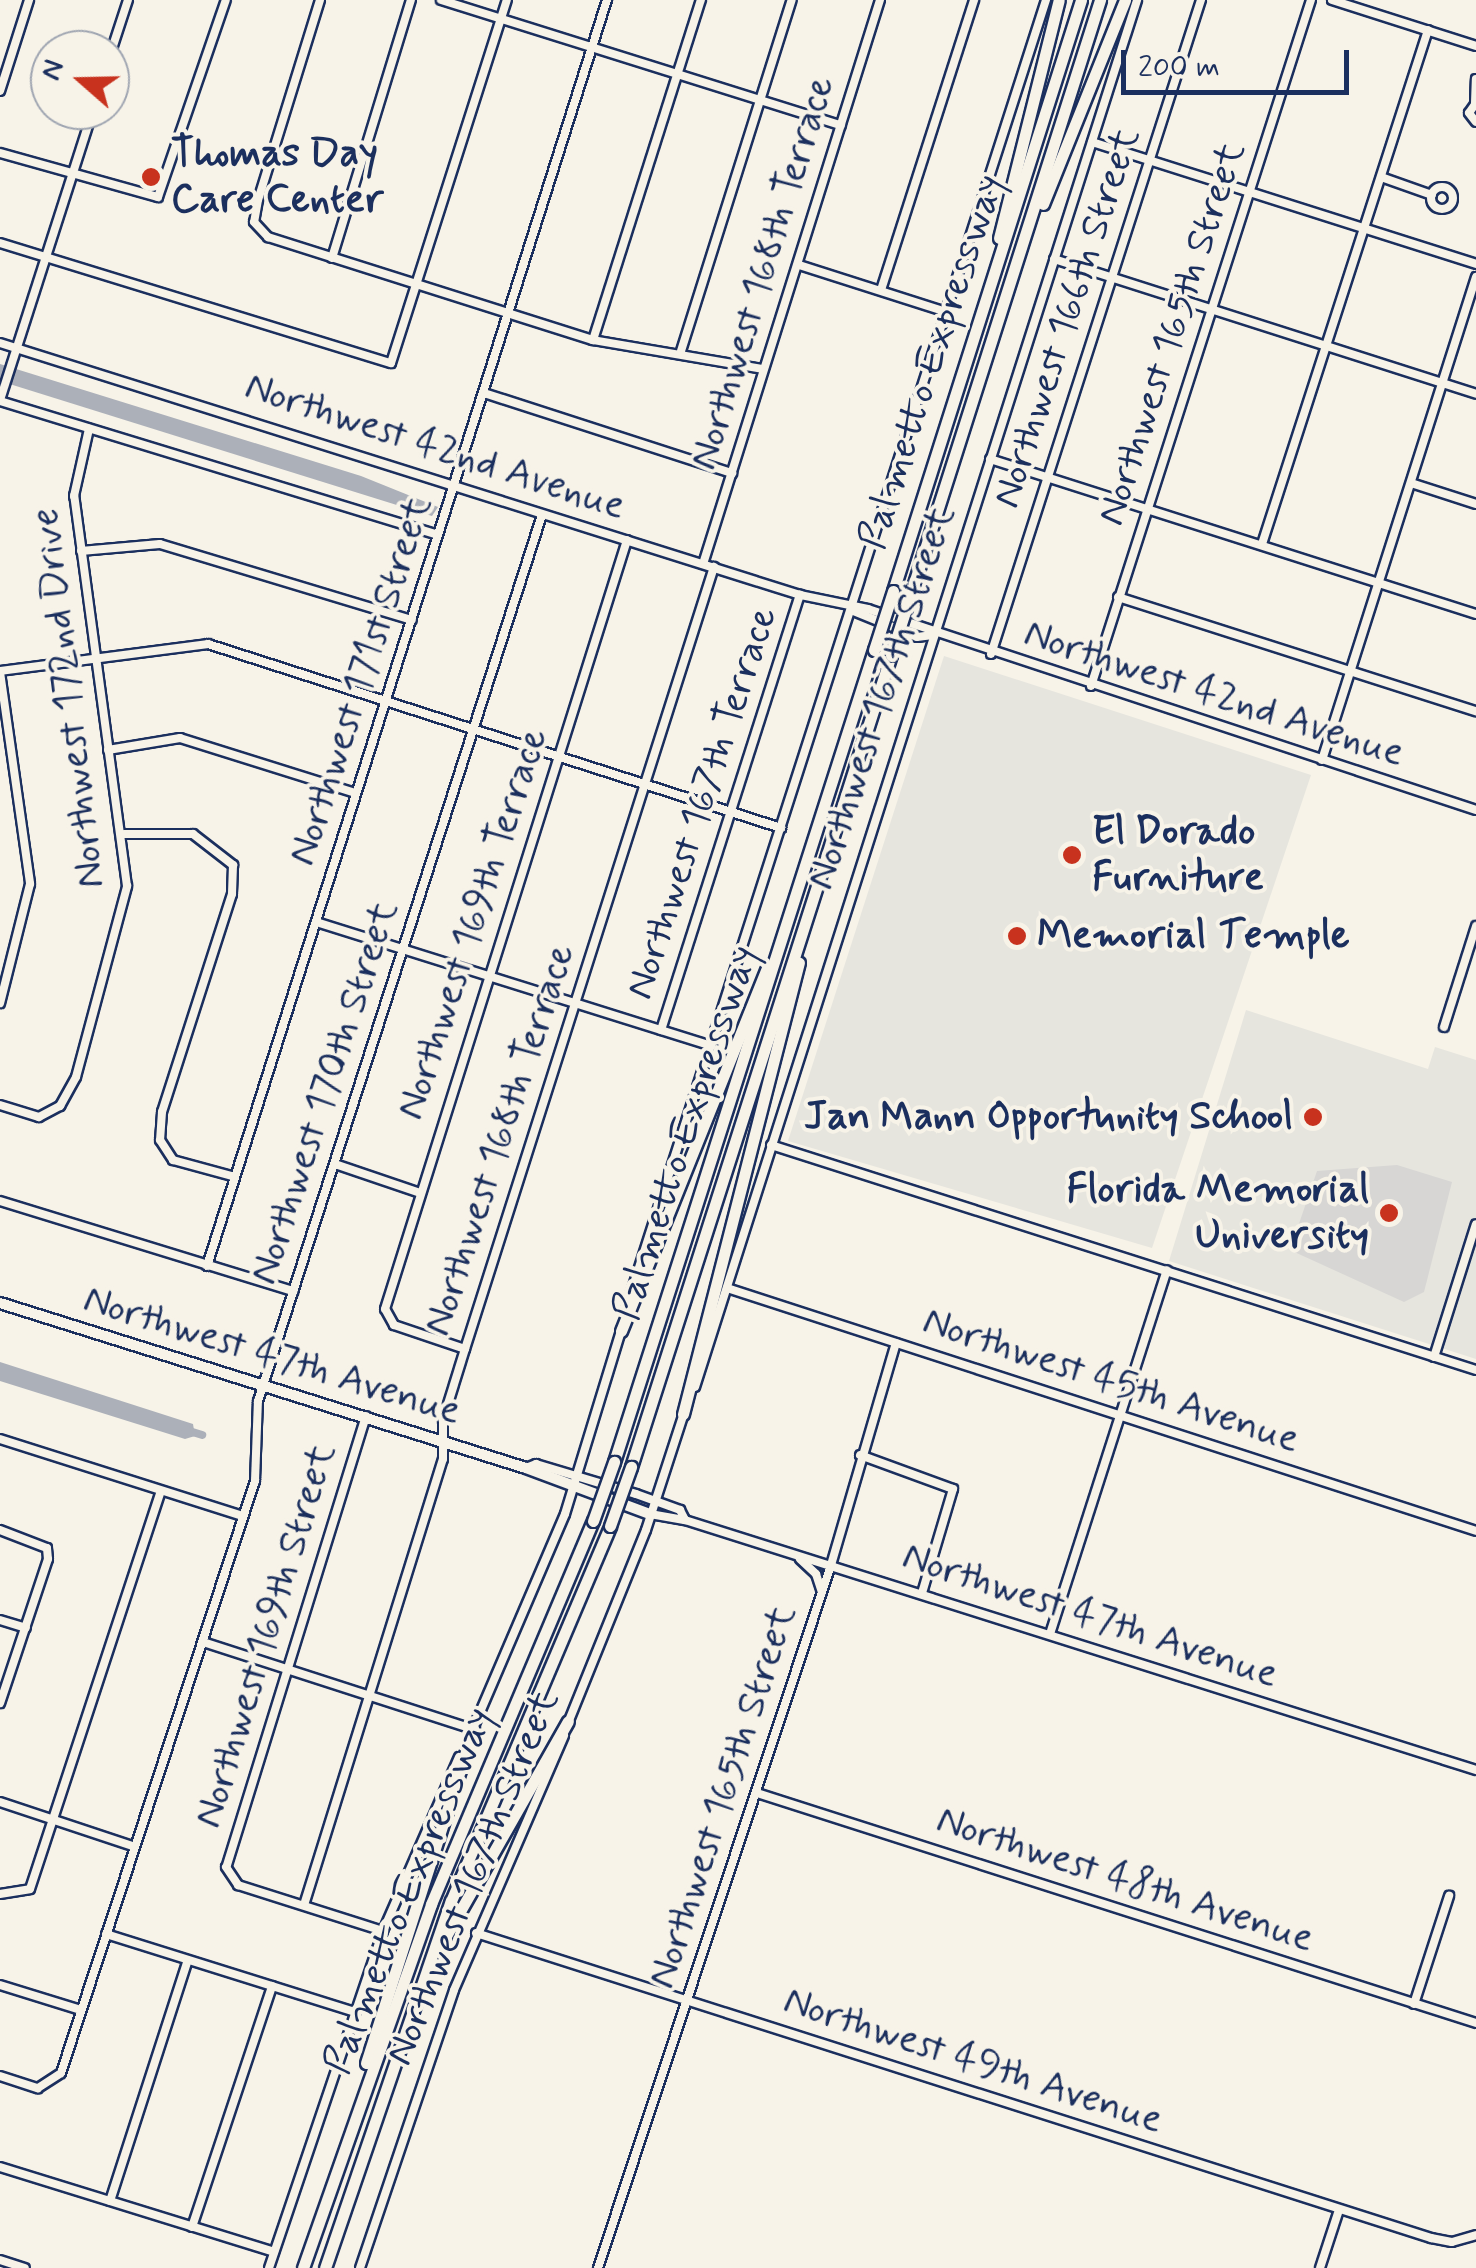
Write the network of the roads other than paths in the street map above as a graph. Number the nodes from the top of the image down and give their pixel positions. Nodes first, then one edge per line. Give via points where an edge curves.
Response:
1 (30, 0) edge
2 (128, 0) edge
3 (226, 0) edge
4 (320, 0) edge
5 (411, 0) edge
6 (440, 0) edge
7 (508, 0) edge
8 (608, 0) edge
9 (701, 0) edge
10 (792, 0) edge
11 (880, 0) edge
12 (974, 0) edge
13 (1048, 0) edge
14 (1081, 0) edge
15 (1100, 0) edge
16 (1125, 0) edge
17 (1137, 0) edge
18 (1201, 0) edge
19 (1311, 0) edge
20 (1332, 0) edge
21 (502, 18) junction
22 (118, 30) edge
23 (1428, 30) junction
24 (1476, 46) edge
25 (590, 50) junction
26 (678, 73) junction
27 (1476, 79) edge
28 (0, 90) edge
29 (760, 100) junction
30 (1475, 103) edge
31 (1476, 122) edge
32 (841, 125) junction
33 (87, 130) edge
34 (1092, 142) junction
35 (0, 153) edge
36 (1150, 160) junction
37 (72, 176) junction
38 (1381, 177) junction
39 (1249, 191) junction
40 (1432, 195) dead end
41 (1364, 227) junction
42 (1025, 239) junction
43 (0, 243) edge
44 (47, 258) junction
45 (332, 258) junction
46 (1054, 260) junction
47 (1476, 264) edge
48 (799, 265) junction
49 (1113, 278) junction
50 (1476, 278) edge
51 (420, 282) junction
52 (990, 286) junction
53 (881, 290) junction
54 (1211, 310) junction
55 (946, 312) junction
56 (510, 314) junction
57 (592, 340) junction
58 (0, 342) edge
59 (1326, 347) junction
60 (18, 348) junction
61 (680, 351) junction
62 (763, 369) junction
63 (1443, 383) junction
64 (484, 393) junction
65 (1476, 394) edge
66 (1, 397) edge
67 (90, 429) junction
68 (990, 459) junction
69 (732, 474) junction
70 (1048, 476) junction
71 (1411, 483) junction
72 (454, 486) junction
73 (1476, 504) edge
74 (1147, 507) junction
75 (542, 515) junction
76 (438, 535) junction
77 (627, 540) junction
78 (1262, 544) junction
79 (81, 551) junction
80 (703, 564) junction
81 (714, 567) junction
82 (1379, 582) junction
83 (800, 594) junction
84 (1118, 597) junction
85 (851, 610) junction
86 (1476, 614) edge
87 (412, 620) junction
88 (934, 635) junction
89 (992, 654) junction
90 (97, 659) junction
91 (1350, 671) junction
92 (0, 672) edge
93 (1090, 686) junction
94 (384, 706) junction
95 (1476, 712) edge
96 (470, 731) junction
97 (108, 750) junction
98 (557, 758) junction
99 (1322, 760) junction
100 (646, 786) junction
101 (355, 793) junction
102 (1476, 810) edge
103 (732, 814) junction
104 (781, 828) junction
105 (124, 834) junction
106 (316, 922) junction
107 (805, 926) junction
108 (1476, 926) edge
109 (783, 936) junction
110 (404, 947) junction
111 (488, 973) junction
112 (575, 1002) junction
113 (0, 1003) edge
114 (1444, 1028) dead end
115 (662, 1030) junction
116 (712, 1046) junction
117 (0, 1105) edge
118 (771, 1145) junction
119 (336, 1164) junction
120 (232, 1176) junction
121 (420, 1193) junction
122 (0, 1201) edge
123 (1476, 1224) edge
124 (207, 1266) junction
125 (1167, 1270) junction
126 (727, 1288) junction
127 (293, 1291) junction
128 (0, 1303) edge
129 (621, 1330) junction
130 (896, 1343) junction
131 (465, 1349) junction
132 (1434, 1357) junction
133 (1476, 1370) edge
134 (264, 1384) junction
135 (684, 1414) junction
136 (1120, 1415) junction
137 (366, 1416) junction
138 (0, 1439) edge
139 (442, 1441) junction
140 (860, 1455) junction
141 (526, 1468) junction
142 (577, 1475) junction
143 (574, 1489) junction
144 (161, 1490) junction
145 (654, 1500) junction
146 (650, 1514) junction
147 (244, 1516) junction
148 (685, 1520) junction
149 (0, 1530) edge
150 (1476, 1531) edge
151 (793, 1553) junction
152 (832, 1565) junction
153 (822, 1594) junction
154 (922, 1594) junction
155 (0, 1620) edge
156 (26, 1628) junction
157 (1050, 1634) junction
158 (202, 1642) junction
159 (287, 1670) junction
160 (370, 1696) junction
161 (0, 1703) edge
162 (568, 1721) junction
163 (473, 1729) junction
164 (1476, 1770) edge
165 (757, 1793) junction
166 (0, 1802) edge
167 (53, 1819) junction
168 (135, 1847) junction
169 (0, 1894) edge
170 (1449, 1896) dead end
171 (304, 1906) junction
172 (384, 1931) junction
173 (476, 1933) junction
174 (106, 1934) junction
175 (188, 1960) junction
176 (423, 1975) junction
177 (0, 1985) edge
178 (272, 1986) junction
179 (687, 2001) junction
180 (1414, 2004) junction
181 (80, 2010) junction
182 (355, 2012) junction
183 (1476, 2023) edge
184 (0, 2076) edge
185 (360, 2098) junction
186 (0, 2167) edge
187 (110, 2201) junction
188 (1339, 2210) junction
189 (192, 2226) junction
190 (1476, 2236) edge
191 (274, 2252) junction
192 (0, 2260) edge
193 (25, 2268) edge
194 (269, 2268) edge
195 (303, 2268) edge
196 (324, 2268) edge
197 (360, 2268) edge
198 (598, 2268) edge
199 (1320, 2268) edge

1 - 28 street
2 - 22 street
3 - 37 street via 158,197
4 - 45 street via 254,222 268,237
5 - 45 street
6 - 21 street
7 - 21 street
8 - 25 street, Northwest 171st Street
9 - 26 street
10 - 29 street
11 - 32 street, Northwest 168th Terrace
12 - 53 street
13 - 52 highway
13 - 55 street, Northwest 167th Street
14 - 52 highway, Palmetto Expressway
15 - 42 highway, Palmetto Expressway
16 - 42 highway
17 - 34 street, Northwest 167th Street
18 - 36 street, Northwest 166th Street
19 - 39 street, Northwest 165th Street
20 - 23 street
21 - 25 street
21 - 51 street
23 - 24 street
23 - 38 street
25 - 26 street
25 - 56 street, Northwest 171st Street
26 - 29 street
26 - 57 street
27 - 30 street
29 - 32 street
29 - 61 street
30 - 31 street via 1469,113
32 - 48 street, Northwest 168th Terrace
33 - 37 street
34 - 36 street
34 - 46 street, Northwest 167th Street
35 - 37 street
36 - 39 street
36 - 49 street, Northwest 166th Street
37 - 44 street
38 - 40 street
38 - 41 street
39 - 41 street
39 - 54 street, Northwest 165th Street
41 - 47 street
41 - 59 street
42 - 107 highway, Palmetto Expressway, bridge
43 - 44 street
44 - 51 street via 391,363
44 - 60 street
45 - 51 street
46 - 49 street
46 - 68 street, Northwest 167th Street
48 - 53 street
48 - 62 street, Northwest 168th Terrace
49 - 54 street
49 - 70 street, Northwest 166th Street
50 - 63 street
51 - 56 street
52 - 109 highway, Palmetto Expressway, bridge
53 - 55 street
54 - 59 street
54 - 74 street, Northwest 165th Street
55 - 85 street, Northwest 167th Street
56 - 57 street
56 - 64 street, Northwest 171st Street
57 - 61 street
58 - 60 street, Northwest 42nd Avenue
59 - 63 street
59 - 78 street
60 - 66 street
60 - 72 street, Northwest 42nd Avenue
61 - 62 street
62 - 69 street, Northwest 168th Terrace
63 - 65 street
63 - 71 street
64 - 69 street
64 - 72 street, Northwest 171st Street
66 - 67 street
67 - 76 street
67 - 79 street, Northwest 172nd Drive via 75,479
68 - 70 street
68 - 88 street, Northwest 167th Street
69 - 80 street, Northwest 168th Terrace
70 - 74 street
70 - 89 street, Northwest 166th Street
71 - 73 street
71 - 82 street
72 - 75 street, Northwest 42nd Avenue
72 - 76 street, Northwest 171st Street
74 - 78 street
74 - 84 street, Northwest 165th Street
75 - 77 street, Northwest 42nd Avenue
75 - 96 street, Northwest 170th Street
76 - 87 street, Northwest 171st Street
77 - 80 street, Northwest 42nd Avenue
77 - 98 street, Northwest 169th Terrace
78 - 82 street
79 - 87 street via 160,544
79 - 90 street, Northwest 172nd Drive
80 - 81 street, Northwest 42nd Avenue
81 - 83 street, Northwest 42nd Avenue
81 - 100 street, Northwest 168th Terrace
82 - 86 street
82 - 91 street
83 - 85 street, Northwest 42nd Avenue
83 - 103 street, Northwest 167th Terrace
84 - 91 street
84 - 93 street, Northwest 165th Street
85 - 88 street, Northwest 42nd Avenue via 918,637
85 - 104 street, Northwest 167th Street
87 - 94 street, Northwest 171st Street
88 - 89 street, Northwest 42nd Avenue
88 - 118 street, Northwest 167th Street
89 - 93 street, Northwest 42nd Avenue
90 - 92 street
90 - 94 street via 208,644
90 - 97 street, Northwest 172nd Drive
91 - 95 street
91 - 99 street
92 - 113 street via 30,884
93 - 99 street, Northwest 42nd Avenue
94 - 96 street
94 - 101 street, Northwest 171st Street
96 - 98 street
96 - 110 street, Northwest 170th Street
97 - 101 street via 180,738
97 - 105 street, Northwest 172nd Drive
98 - 100 street
98 - 111 street, Northwest 169th Terrace
99 - 102 street, Northwest 42nd Avenue
100 - 103 street
100 - 112 street, Northwest 168th Terrace
101 - 106 street, Northwest 171st Street
103 - 104 street
103 - 115 street, Northwest 167th Terrace
104 - 116 street, Northwest 167th Street
105 - 117 street, Northwest 172nd Drive via 121,916 76,1077 60,1106 39,1117
105 - 120 street via 193,834 233,864 232,894 162,1112 160,1140 173,1160
106 - 110 street
106 - 120 street, Northwest 171st Street
107 - 135 highway
107 - 176 highway, Palmetto Expressway, bridge via 610,1526
108 - 114 street
109 - 129 highway
109 - 185 highway, Palmetto Expressway, bridge via 594,1521 431,1904
110 - 111 street
110 - 119 street, Northwest 170th Street
111 - 112 street
111 - 121 street, Northwest 169th Terrace
112 - 115 street
112 - 131 street, Northwest 168th Terrace
115 - 116 street
116 - 129 street, Northwest 167th Street
118 - 125 street
118 - 126 street, Northwest 167th Street
119 - 121 street
119 - 127 street, Northwest 170th Street
120 - 124 street, Northwest 171st Street
121 - 131 street, Northwest 169th Terrace via 384,1309 394,1325
122 - 124 street
123 - 132 street
124 - 127 street
125 - 132 street
125 - 136 street
126 - 130 street, Northwest 45th Avenue
126 - 135 street, Northwest 167th Street
127 - 134 street, Northwest 170th Street
128 - 134 main road, Northwest 47th Avenue
129 - 142 street, Northwest 167th Street
130 - 136 street, Northwest 45th Avenue
130 - 140 street, Northwest 165th Street
131 - 139 street, Northwest 168th Terrace
132 - 133 street
134 - 137 main road, Northwest 47th Avenue
134 - 147 street, Northwest 170th Street via 254,1419 255,1481
135 - 145 street, Northwest 167th Street
136 - 150 street, Northwest 45th Avenue
136 - 157 street
137 - 139 main road, Northwest 47th Avenue
137 - 159 street, Northwest 169th Street
138 - 144 street
139 - 141 main road, Northwest 47th Avenue
139 - 160 street, Northwest 168th Terrace via 443,1459
140 - 152 street, Northwest 165th Street
140 - 154 street via 953,1489
141 - 142 street, Northwest 47th Avenue via 536,1464
141 - 143 main road, Northwest 47th Avenue
142 - 143 street, Northwest 167th Street
142 - 145 street, Northwest 47th Avenue
143 - 146 main road, Northwest 47th Avenue
143 - 163 street, Northwest 167th Street
144 - 147 street
144 - 167 street
145 - 146 street, Northwest 167th Street
145 - 148 street, Northwest 47th Avenue via 680,1510
146 - 148 street, Northwest 47th Avenue
146 - 162 street, Northwest 167th Street
147 - 158 street, Northwest 170th Street
148 - 151 street, Northwest 47th Avenue
149 - 156 street via 47,1548
151 - 152 street, Northwest 47th Avenue
151 - 153 street via 816,1574
152 - 153 street, Northwest 165th Street
152 - 154 street, Northwest 47th Avenue
153 - 165 street, Northwest 165th Street
154 - 157 street, Northwest 47th Avenue
155 - 156 street
156 - 161 street
157 - 164 street, Northwest 47th Avenue
158 - 159 street
158 - 168 street, Northwest 170th Street
159 - 160 street
159 - 171 street, Northwest 169th Street via 226,1874 238,1885
160 - 163 street
160 - 171 street, Northwest 168th Terrace
162 - 173 street, Northwest 167th Street
162 - 176 highway
163 - 172 street, Northwest 167th Street
163 - 185 highway via 370,2044
165 - 179 street, Northwest 165th Street
165 - 180 street, Northwest 48th Avenue
166 - 167 street
167 - 168 street
167 - 169 street via 22,1896
168 - 174 street, Northwest 170th Street
170 - 180 street
171 - 172 street
172 - 182 street, Northwest 167th Street
173 - 179 street, Northwest 49th Avenue
173 - 197 street, Northwest 167th Street
174 - 175 street
174 - 181 street, Northwest 170th Street
175 - 178 street
175 - 187 street
176 - 196 highway, Palmetto Expressway
177 - 181 street
178 - 182 street
178 - 189 street
179 - 188 street, Northwest 49th Avenue
179 - 198 street, Northwest 165th Street
180 - 183 street, Northwest 48th Avenue
181 - 184 street, Northwest 170th Street via 61,2074 48,2087
182 - 191 street, Northwest 167th Street
185 - 195 highway, Palmetto Expressway
186 - 187 street
187 - 189 street
188 - 190 street, Northwest 49th Avenue via 1452,2242
188 - 199 street
189 - 191 street
191 - 194 street, Northwest 167th Street
192 - 193 street

